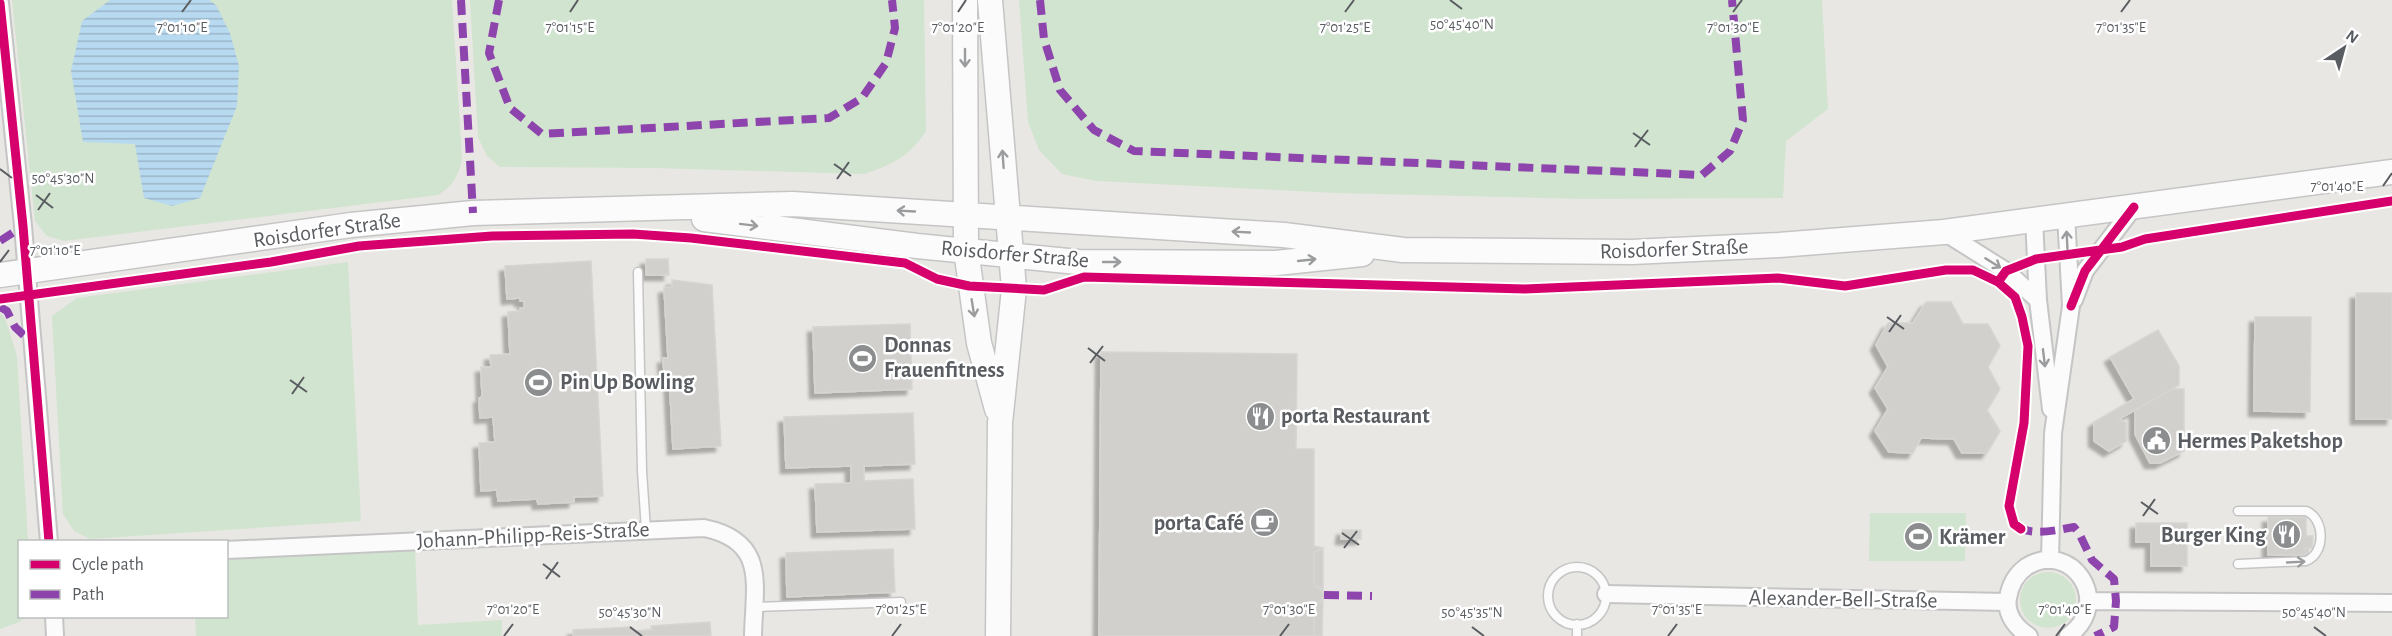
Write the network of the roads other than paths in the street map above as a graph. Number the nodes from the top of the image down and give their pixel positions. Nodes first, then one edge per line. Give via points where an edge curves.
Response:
1 (964, 0) edge
2 (990, 0) edge
3 (0, 3) edge
4 (4, 91) edge
5 (2392, 172) edge
6 (2134, 207) junction
7 (628, 210) junction
8 (964, 214) junction
9 (2066, 215) junction
10 (1006, 217) junction
11 (2034, 219) junction
12 (1944, 232) junction
13 (966, 250) junction
14 (1403, 250) junction
15 (1012, 254) junction
16 (638, 272) dead end
17 (27, 273) junction
18 (0, 275) edge
19 (2038, 300) junction
20 (2071, 306) junction
21 (1000, 423) junction
22 (2053, 433) junction
23 (2238, 511) dead end
24 (646, 530) junction
25 (49, 540) edge
26 (228, 550) edge
27 (2049, 560) junction
28 (2238, 564) dead end
29 (1606, 594) junction
30 (2090, 601) junction
31 (901, 602) dead end
32 (2007, 602) junction
33 (2392, 603) edge
34 (753, 607) junction
35 (54, 618) edge
36 (1577, 624) junction
37 (55, 636) edge
38 (753, 636) edge
39 (998, 636) edge
40 (1577, 636) edge
41 (2029, 636) edge
42 (2068, 636) edge

1 -> 8 main road
10 -> 2 main road
3 - 4 street
4 - 17 street via 17,161
5 - 6 main road, Roisdorfer Straße
6 - 9 main road, Roisdorfer Straße
6 - 20 street via 2085,271
8 -> 7 main road, Roisdorfer Straße via 793,204
7 -> 13 main road, Roisdorfer Straße
7 - 17 main road, Roisdorfer Straße via 472,213 351,225
8 - 10 main road, Roisdorfer Straße
8 - 13 main road
9 - 11 main road, Roisdorfer Straße
20 -> 9 street
14 -> 10 main road, Roisdorfer Straße via 1284,235
10 - 15 main road
11 - 12 main road, Roisdorfer Straße
11 - 19 street
12 - 14 main road, Roisdorfer Straße via 1632,252
12 -> 19 street via 2006,271
13 - 15 main road, Roisdorfer Straße
13 -> 21 main road via 979,344
15 -> 14 main road, Roisdorfer Straße via 1078,262 1276,263
15 - 21 main road via 1014,289
16 - 24 lane
17 - 18 main road, Roisdorfer Straße
17 - 25 street
19 -> 22 street
20 - 22 street
21 - 39 main road
22 - 27 street
28 -> 23 lane via 2306,561 2318,554 2320,538 2318,519 2306,511
24 - 26 street, Johann-Philipp-Reis-Straße
24 - 34 street, Johann-Philipp-Reis-Straße via 704,528 734,537 754,565
27 - 30 street via 2078,573
27 - 32 street via 2033,563 2019,572 2010,586
29 - 32 street, Alexander-Bell-Straße
29 - 36 lane via 1601,612 1587,623
29 - 36 lane via 1602,581 1591,571 1578,567 1559,573 1552,581 1548,599 1558,618
30 - 33 street
30 - 42 street via 2078,630
31 - 34 lane
32 - 41 street via 2011,618
34 - 38 street, Johann-Philipp-Reis-Straße
35 - 37 street
36 - 40 lane

